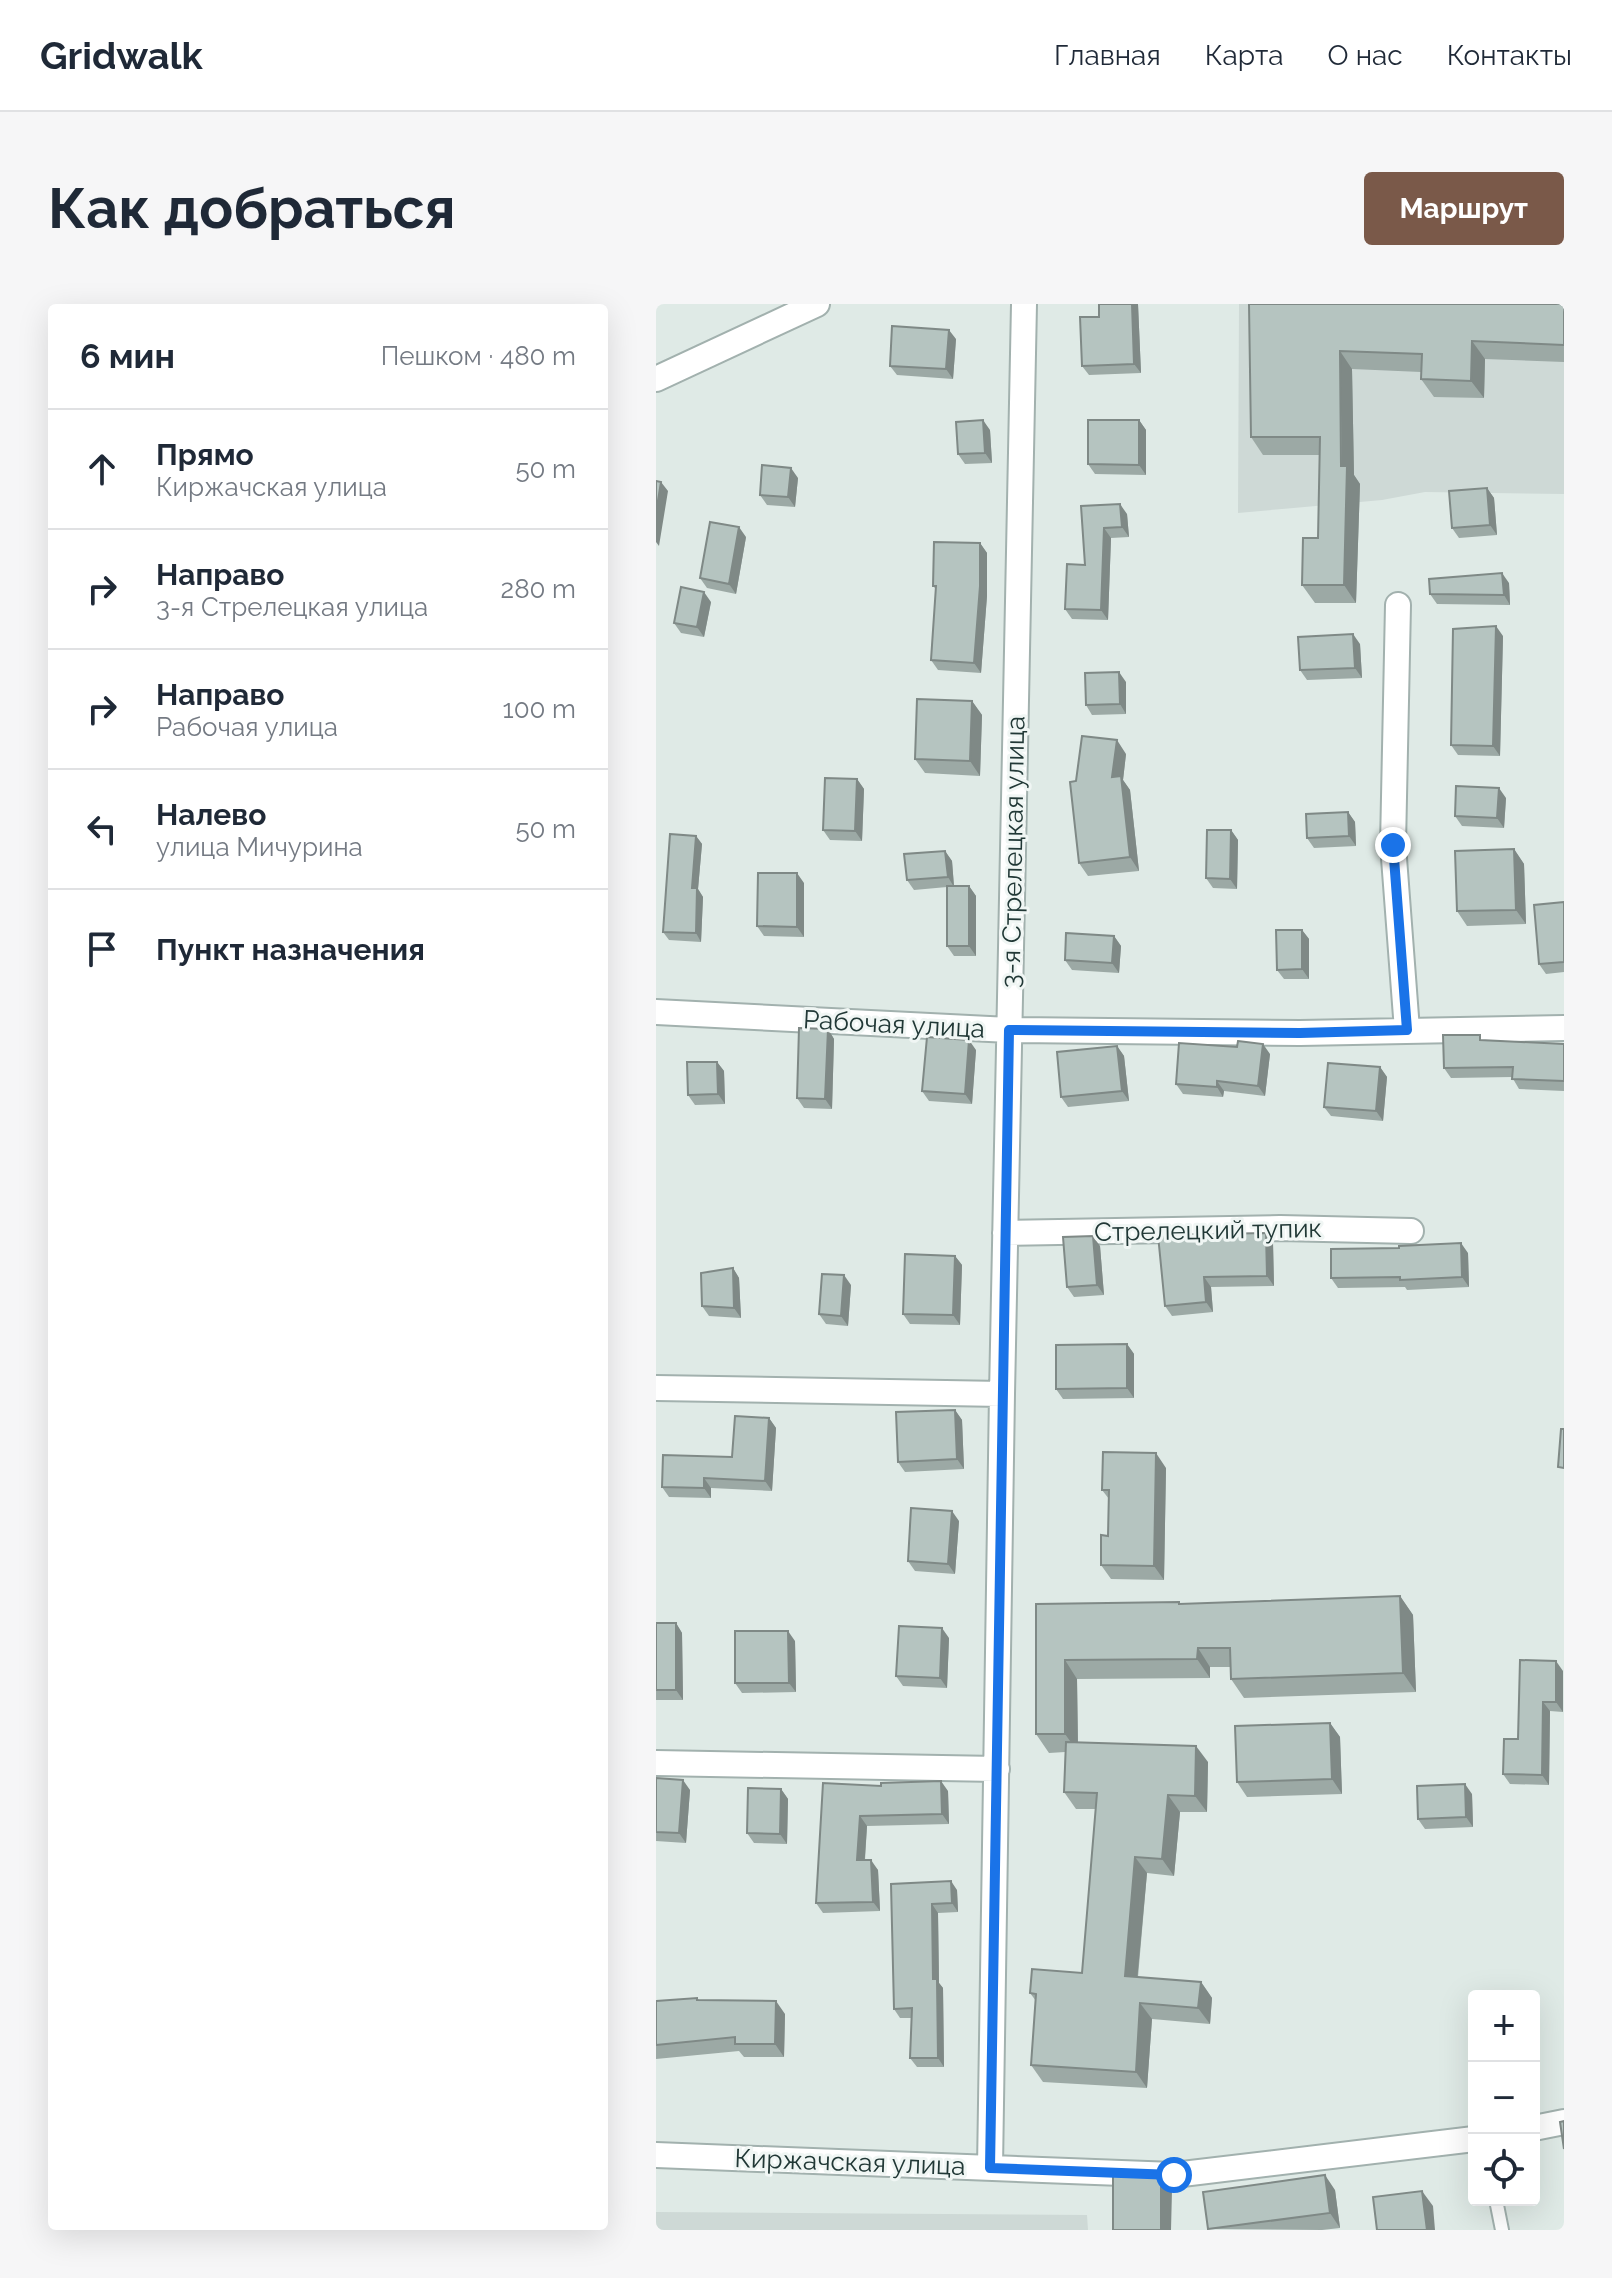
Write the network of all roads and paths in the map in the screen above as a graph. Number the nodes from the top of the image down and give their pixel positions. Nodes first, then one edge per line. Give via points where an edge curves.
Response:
1 (817, 304) edge
2 (1024, 304) edge
3 (656, 379) edge
4 (1398, 605) dead end
5 (656, 1012) edge
6 (1564, 1028) edge
7 (1009, 1030) junction
8 (1407, 1030) junction
9 (1411, 1231) dead end
10 (1005, 1233) junction
11 (656, 1388) edge
12 (1002, 1394) junction
13 (656, 1763) edge
14 (997, 1769) junction
15 (1564, 2122) edge
16 (1540, 2127) edge
17 (1468, 2140) edge
18 (656, 2155) edge
19 (990, 2168) junction
20 (1497, 2206) edge
21 (1502, 2230) edge

1 - 3 street
2 - 7 street, 3-я Стрелецкая улица
4 - 8 street via 1393,845
5 - 7 street, Рабочая улица
6 - 8 street, Рабочая улица
7 - 8 street, Рабочая улица
7 - 10 street, 3-я Стрелецкая улица
9 - 10 street, Стрелецкий тупик
10 - 12 street, 3-я Стрелецкая улица
11 - 12 street
12 - 14 street, 3-я Стрелецкая улица
13 - 14 street
14 - 19 street, 3-я Стрелецкая улица
15 - 16 street
17 - 19 street, Киржачская улица via 1174,2175
18 - 19 street, Киржачская улица
20 - 21 lane

